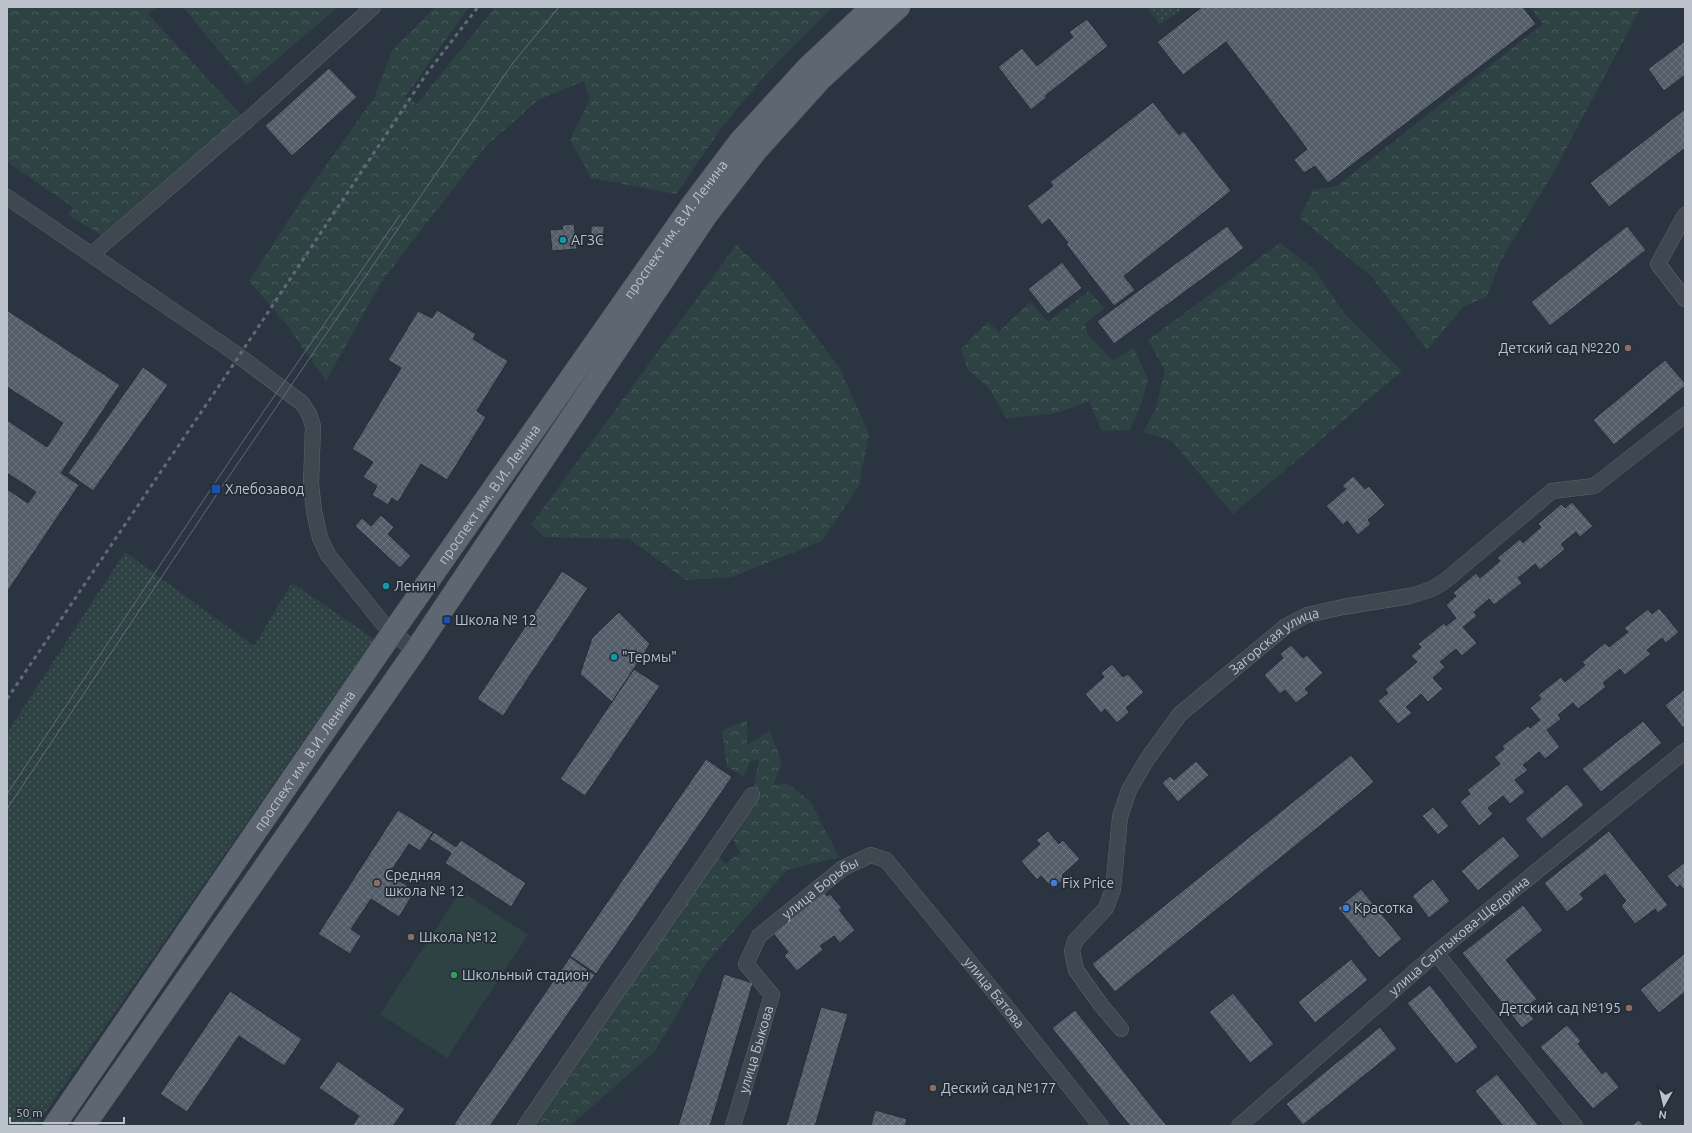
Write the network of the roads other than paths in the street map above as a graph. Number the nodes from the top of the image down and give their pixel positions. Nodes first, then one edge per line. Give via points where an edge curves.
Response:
1 (373, 7) edge
2 (872, 7) edge
3 (898, 7) edge
4 (7, 197) edge
5 (1685, 215) edge
6 (92, 254) junction
7 (1685, 299) edge
8 (1685, 415) edge
9 (392, 633) junction
10 (415, 651) junction
11 (1685, 751) edge
12 (752, 795) dead end
13 (886, 860) joint
14 (759, 936) joint
15 (1436, 953) junction
16 (1121, 1029) dead end
17 (54, 1126) edge
18 (84, 1126) edge
19 (525, 1126) edge
20 (733, 1126) edge
21 (1101, 1126) edge
22 (1239, 1126) edge
23 (1574, 1126) edge

1 - 6 street via 260,110
2 - 9 main road, проспект им. В.И. Ленина via 808,67 736,147 691,206
3 - 10 main road, проспект им. В.И. Ленина via 821,79 756,151 706,216
4 - 6 street
5 - 7 street via 1658,264
6 - 9 street via 235,353 302,403 313,426 311,484 320,538 328,555
8 - 16 street, Загорская улица via 1594,486 1552,491 1432,589 1410,596 1306,615 1286,626 1180,714 1148,758 1129,790 1120,817 1113,889 1106,908 1075,941 1072,952 1076,970
9 - 10 street
9 - 17 main road, проспект им. В.И. Ленина
10 - 18 main road, проспект им. В.И. Ленина
11 - 15 street, улица Салтыкова-Щедрина
12 - 19 street
13 - 14 street, улица Борьбы via 871,855 843,868
13 - 21 street, улица Батова
14 - 20 street, улица Быкова via 746,964 772,995
15 - 22 street, улица Салтыкова-Щедрина
15 - 23 street

